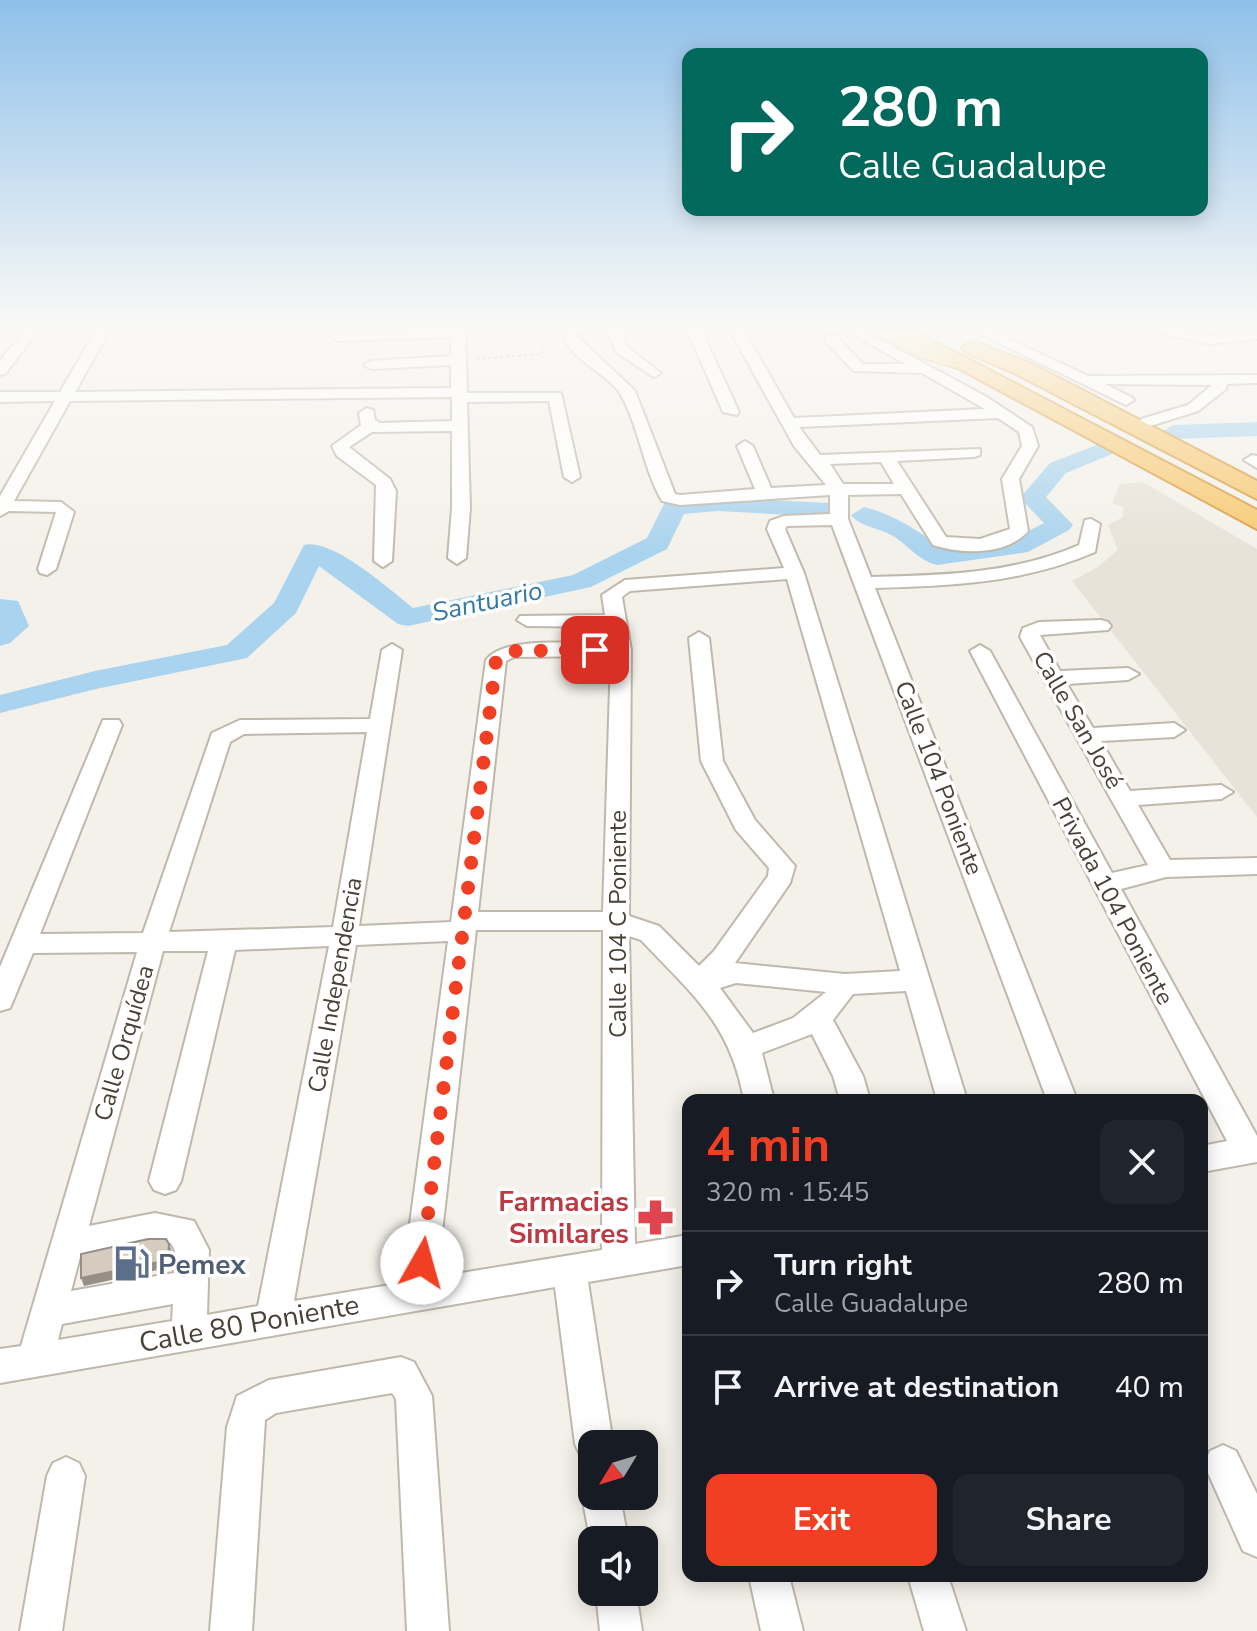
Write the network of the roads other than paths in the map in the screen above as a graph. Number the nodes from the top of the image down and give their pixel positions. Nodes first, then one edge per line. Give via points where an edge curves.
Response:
1 (62, 401) edge
2 (368, 401) edge
3 (460, 401) edge
4 (557, 401) edge
5 (631, 401) edge
6 (726, 401) edge
7 (776, 401) edge
8 (981, 401) edge
9 (1032, 401) edge
10 (1048, 401) edge
11 (1067, 401) edge
12 (1085, 401) edge
13 (1202, 401) edge
14 (731, 412) dead end
15 (1001, 413) junction
16 (1147, 422) dead end
17 (788, 423) junction
18 (461, 426) junction
19 (374, 427) junction
20 (745, 446) dead end
21 (974, 452) dead end
22 (886, 457) junction
23 (816, 460) junction
24 (572, 477) dead end
25 (906, 489) junction
26 (839, 491) junction
27 (1257, 491) edge
28 (765, 493) junction
29 (1257, 501) edge
30 (1, 508) edge
31 (1257, 511) edge
32 (839, 519) junction
33 (1257, 521) edge
34 (1091, 524) dead end
35 (457, 558) dead end
36 (383, 561) dead end
37 (47, 569) dead end
38 (795, 573) junction
39 (864, 583) junction
40 (527, 620) dead end
41 (617, 621) junction
42 (1101, 626) dead end
43 (699, 638) dead end
44 (392, 650) dead end
45 (621, 650) junction
46 (980, 651) dead end
47 (1128, 674) dead end
48 (1054, 678) junction
49 (111, 725) dead end
50 (381, 725) junction
51 (1174, 730) dead end
52 (1086, 735) junction
53 (1221, 792) dead end
54 (1123, 799) junction
55 (1257, 866) edge
56 (1163, 869) junction
57 (1103, 883) junction
58 (616, 921) junction
59 (464, 926) junction
60 (345, 934) junction
61 (153, 941) junction
62 (224, 941) junction
63 (23, 944) junction
64 (913, 980) junction
65 (698, 984) junction
66 (845, 984) junction
67 (0, 1001) edge
68 (819, 1019) junction
69 (746, 1047) junction
70 (758, 1094) edge
71 (853, 1094) edge
72 (950, 1094) edge
73 (1060, 1094) edge
74 (1252, 1150) edge
75 (1208, 1158) edge
76 (165, 1181) dead end
77 (66, 1246) junction
78 (682, 1255) edge
79 (619, 1261) junction
80 (570, 1271) junction
81 (191, 1285) junction
82 (418, 1293) junction
83 (48, 1311) junction
84 (273, 1320) junction
85 (189, 1334) junction
86 (17, 1364) edge
87 (592, 1430) edge
88 (1223, 1464) dead end
89 (66, 1476) dead end
90 (1257, 1537) edge
91 (770, 1582) edge
92 (930, 1582) edge
93 (618, 1606) edge
94 (41, 1631) edge
95 (231, 1631) edge
96 (428, 1631) edge
97 (621, 1631) edge
98 (782, 1631) edge
99 (945, 1631) edge

1 - 30 street
2 - 19 street via 367,422
3 - 18 street
4 - 24 street
5 - 28 street via 668,497
6 - 14 street
7 - 17 street
8 - 15 street
9 - 33 highway
10 - 31 highway
11 - 29 highway
12 - 27 highway
13 - 16 street
15 - 17 street
15 - 25 street via 1026,430 1030,439 1010,481 1019,531 1008,540 945,544 934,537
17 - 23 street
18 - 19 street
18 - 35 street
19 - 36 street via 340,446 387,491
20 - 28 street
21 - 22 street
22 - 23 street
22 - 25 street
23 - 26 street
25 - 26 street
26 - 28 street
26 - 32 street, Calle 104 Poniente
30 - 37 street via 61,507 65,512
32 - 38 street via 776,525
32 - 39 street, Calle 104 Poniente
34 - 39 street via 1088,548 1066,559 971,579
38 - 41 street, Calle 104 C Poniente via 625,586 612,595
38 - 64 street
39 - 73 street, Calle 104 Poniente
40 - 41 street
41 - 45 street, Calle 104 C Poniente
42 - 48 street, Calle San José via 1030,632
43 - 65 street via 712,761 745,824 782,866 781,877 724,958
44 - 50 street, Calle Independencia
45 - 58 street, Calle 104 C Poniente
45 - 59 street via 502,654 496,660
46 - 57 street, Privada 104 Poniente
47 - 48 street
48 - 52 street, Calle San José
49 - 63 street
50 - 60 street, Calle Independencia
50 - 61 street, Calle Orquídea via 240,727 220,738
51 - 52 street
52 - 54 street, Calle San José
53 - 54 street
54 - 56 street, Calle San José
55 - 56 street
56 - 57 street
57 - 74 street, Privada 104 Poniente
58 - 59 street
58 - 65 street via 650,933
58 - 79 street, Calle 104 C Poniente
59 - 60 street
59 - 82 street
60 - 62 street
60 - 84 street, Calle Independencia
61 - 62 street
61 - 63 street
61 - 77 street, Calle Orquídea
62 - 76 street
63 - 67 street
64 - 66 street
64 - 72 street
65 - 66 street via 736,973
65 - 69 street via 726,1014
66 - 68 street via 835,1006
68 - 69 street
68 - 71 street
69 - 70 street
74 - 75 street
77 - 81 street via 171,1227 182,1231 192,1250
77 - 83 street, Calle Orquídea
78 - 79 street, Calle 80 Poniente
79 - 80 street, Calle 80 Poniente
80 - 82 street, Calle 80 Poniente
80 - 87 street
81 - 83 street
81 - 85 street
82 - 84 street, Calle 80 Poniente
83 - 86 street, Calle Orquídea
84 - 85 street, Calle 80 Poniente
85 - 86 street, Calle 80 Poniente
88 - 90 street
89 - 94 street
91 - 98 street
92 - 99 street
93 - 97 street
95 - 96 street via 250,1409 269,1397 401,1374 414,1396

